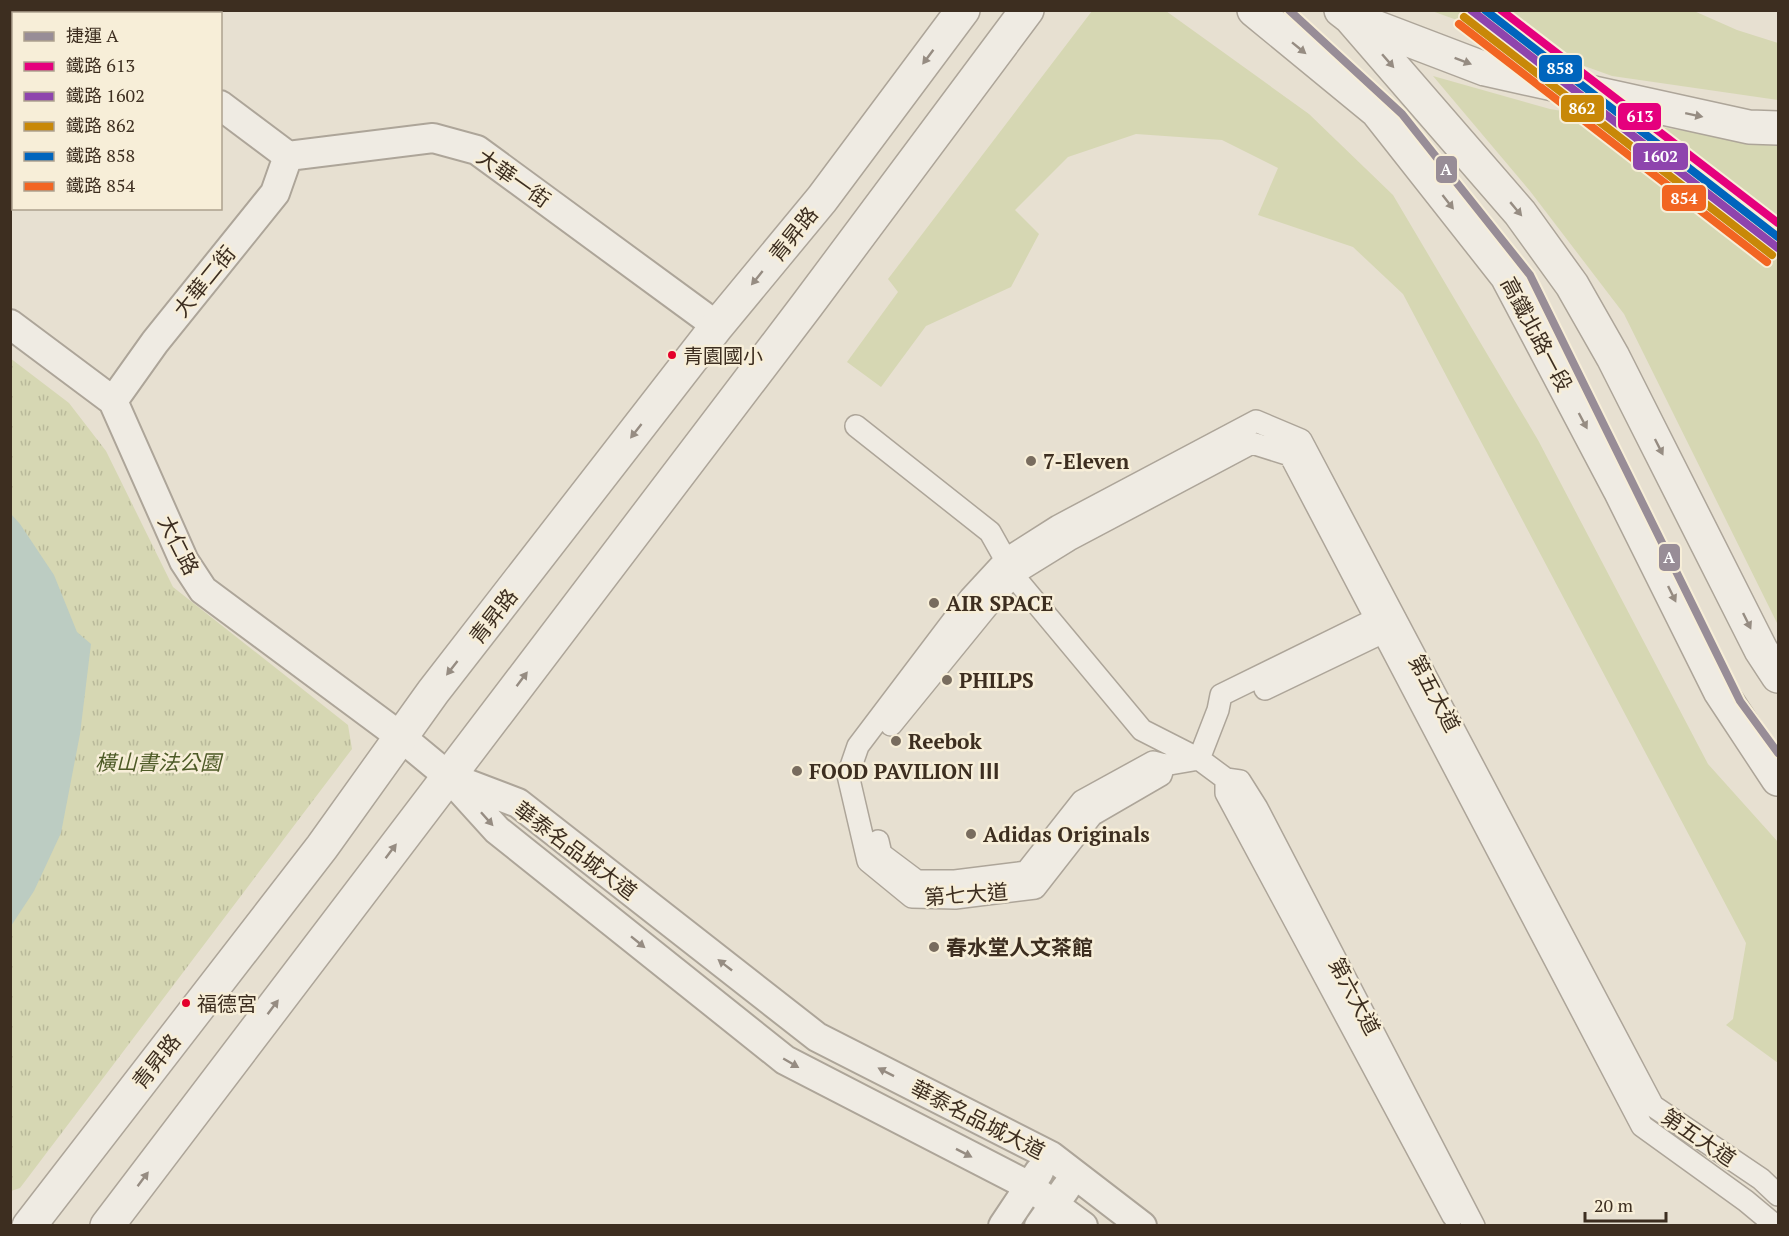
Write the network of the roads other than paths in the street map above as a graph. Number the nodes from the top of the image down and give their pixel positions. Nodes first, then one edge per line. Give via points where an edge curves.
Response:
1 (963, 10) edge
2 (1027, 10) edge
3 (1254, 10) edge
4 (1345, 14) edge
5 (222, 106) edge
6 (1779, 128) edge
7 (288, 156) junction
8 (10, 324) edge
9 (717, 326) junction
10 (113, 401) junction
11 (856, 426) dead end
12 (1010, 566) junction
13 (1388, 622) junction
14 (1779, 676) edge
15 (401, 737) junction
16 (1199, 759) junction
17 (448, 776) junction
18 (1226, 778) junction
19 (1779, 778) edge
20 (1051, 1156) junction
21 (1076, 1174) junction
22 (1029, 1186) junction
23 (1779, 1194) edge
24 (1047, 1215) edge
25 (29, 1226) edge
26 (107, 1226) edge
27 (1003, 1226) edge
28 (1083, 1226) edge
29 (1142, 1226) edge
30 (1458, 1226) edge
31 (1474, 1226) edge
32 (1776, 1226) edge

1 -> 9 street, 青昇路 via 822,199
17 -> 2 street
3 -> 19 street, 高鐵北路一段 via 1377,111 1507,276 1720,691
4 -> 6 street via 1485,69 1749,127
4 -> 14 street via 1520,213 1572,285 1613,357 1761,650
5 - 7 street
7 - 9 street, 大華一街 via 433,138 477,150
7 - 10 street, 大華二街 via 275,193 155,342
8 - 10 street, 大仁路
9 -> 15 street, 青昇路
10 - 15 street, 大仁路 via 184,561 203,590
11 - 12 street, 第六大道 via 990,532
12 - 13 street, 第五大道 via 1058,526 1256,421 1301,440
12 - 16 street, 第六大道 via 1142,730
12 - 16 street, 第七大道 via 970,598 858,746 848,775 868,861 912,897 955,898 1035,888 1092,815 1161,775 1164,765
13 - 16 street via 1221,695
13 - 23 street, 第五大道 via 1653,1106
13 - 32 street, 第五大道 via 1642,1126
15 - 17 street, 大仁路
15 - 25 street, 青昇路 via 322,847
16 - 18 street, 第六大道
20 -> 17 street, 華泰名品城大道 via 818,1038 518,803
17 -> 22 street, 華泰名品城大道 via 497,830 785,1060
26 -> 17 street
18 - 30 street, 第六大道 via 1226,792
18 - 31 street, 第六大道 via 1240,781 1257,808
20 - 21 street, 華泰名品城大道
20 - 22 street
21 - 24 street
21 - 29 street, 華泰名品城大道
22 - 24 street, 華泰名品城大道
22 - 27 street
24 - 28 street, 華泰名品城大道

